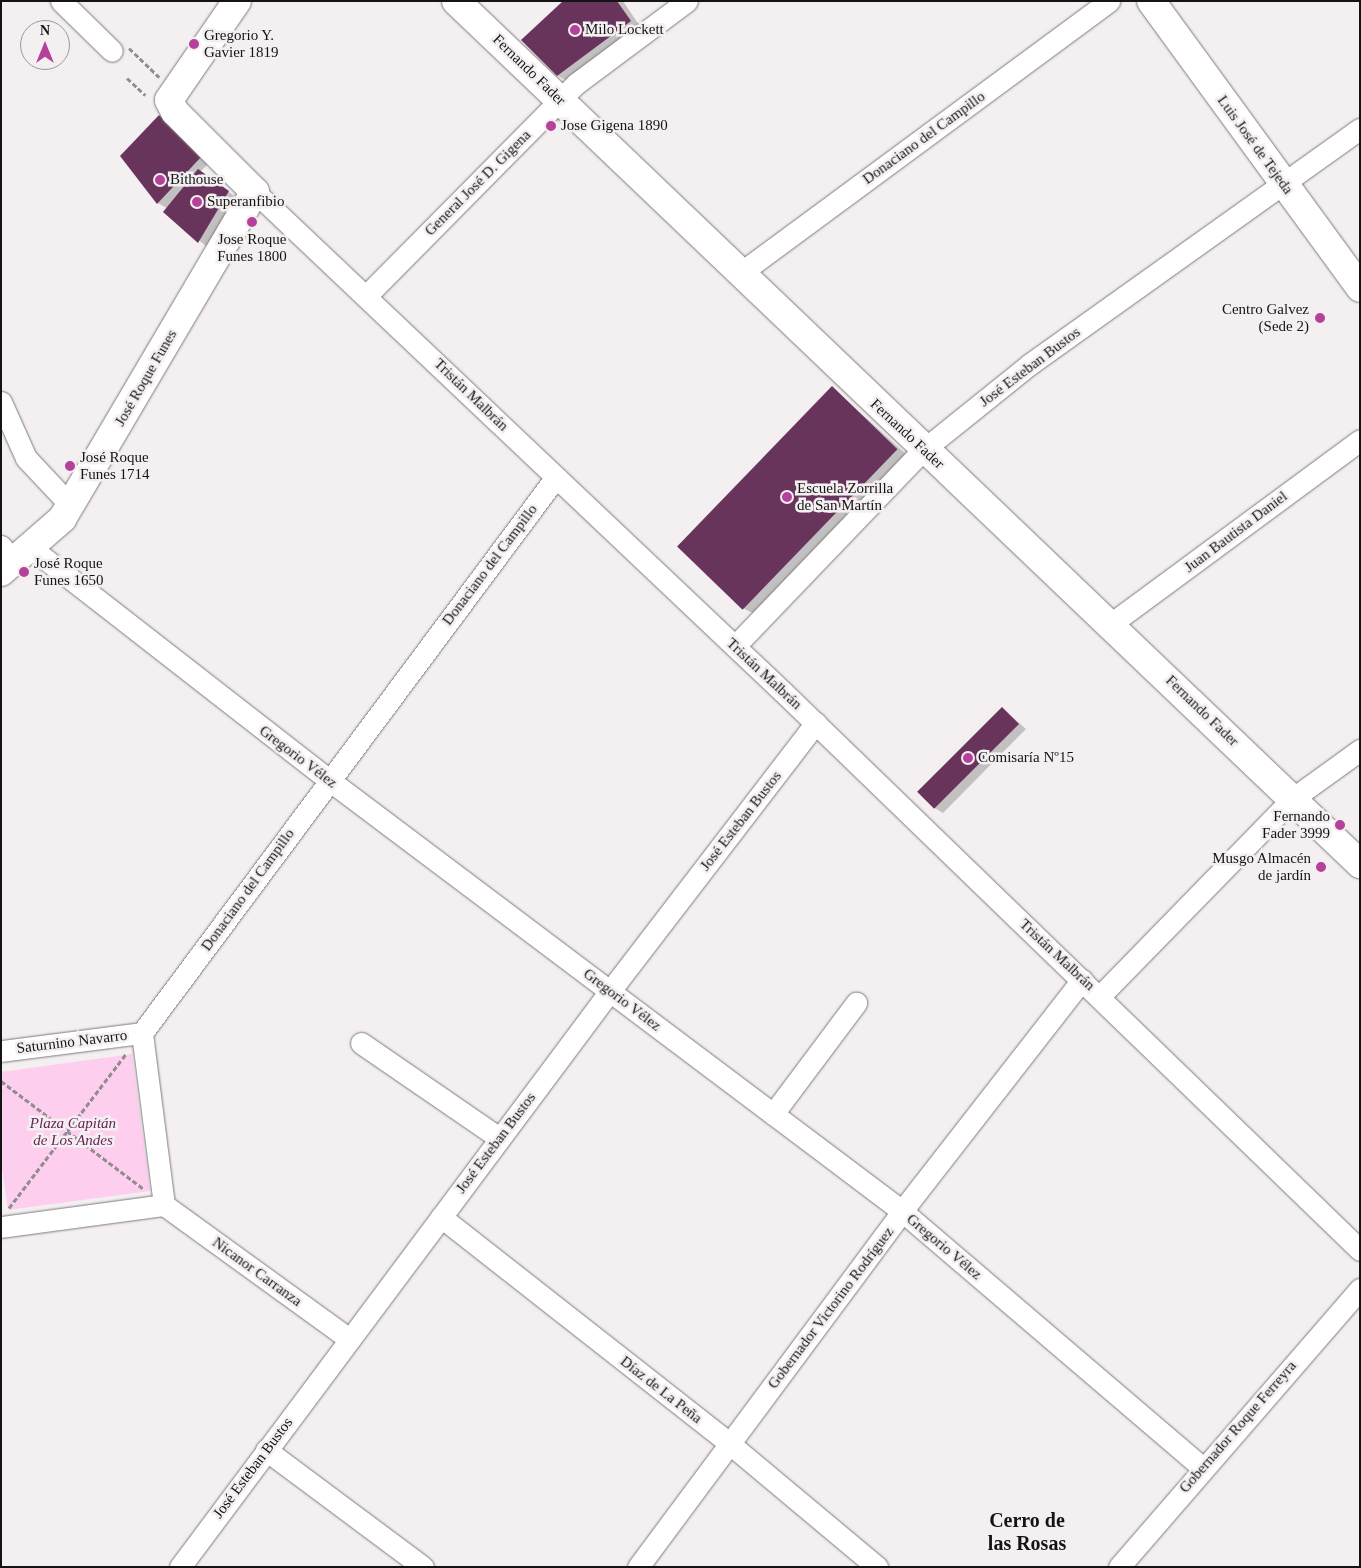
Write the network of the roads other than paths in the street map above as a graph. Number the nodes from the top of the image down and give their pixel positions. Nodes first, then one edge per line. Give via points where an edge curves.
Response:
1 (61, 1) edge
2 (237, 1) edge
3 (456, 1) edge
4 (687, 1) edge
5 (1110, 1) edge
6 (1151, 1) edge
7 (117, 46) road end
8 (560, 100) junction
9 (1360, 129) edge
10 (1284, 184) junction
11 (255, 192) junction
12 (739, 274) junction
13 (1360, 288) edge
14 (367, 295) junction
15 (1, 402) edge
16 (1360, 440) edge
17 (923, 450) junction
18 (556, 477) junction
19 (71, 506) junction
20 (12, 557) edge
21 (1112, 623) junction
22 (735, 646) junction
23 (816, 723) junction
24 (1360, 750) edge
25 (329, 780) junction
26 (1292, 800) junction
27 (1360, 864) edge
28 (1082, 980) junction
29 (610, 991) junction
30 (1100, 996) junction
31 (856, 1003) dead end
32 (142, 1033) junction
33 (361, 1043) dead end
34 (1, 1051) edge
35 (773, 1114) junction
36 (500, 1138) junction
37 (164, 1205) junction
38 (902, 1212) junction
39 (441, 1217) junction
40 (1, 1227) edge
41 (1360, 1250) edge
42 (1360, 1289) edge
43 (349, 1339) junction
44 (730, 1444) junction
45 (266, 1450) junction
46 (1202, 1466) junction
47 (180, 1567) edge
48 (423, 1567) edge
49 (638, 1567) edge
50 (877, 1567) edge
51 (1119, 1567) edge

1 - 7 street
2 - 11 main road, Tristán Malbrán via 158,91
3 - 8 main road, Fernando Fader
4 - 8 street, General José D. Gigena
5 - 12 street, Donaciano del Campillo
6 - 10 main road, Luis José de Tejeda
8 - 12 main road, Fernando Fader
8 - 14 street, General José D. Gigena
9 - 10 street, José Esteban Bustos
10 - 13 main road, Luis José de Tejeda
10 - 17 street, José Esteban Bustos via 1030,364
11 - 14 street, Tristán Malbrán
11 - 19 main road, José Roque Funes
12 - 17 main road, Fernando Fader
14 - 18 street, Tristán Malbrán
15 - 19 street via 26,458
16 - 21 street, Juan Bautista Daniel
17 - 21 main road, Fernando Fader
17 - 22 street, José Esteban Bustos
18 - 22 street, Tristán Malbrán
18 - 25 street, Donaciano del Campillo
19 - 20 main road, José Roque Funes
20 - 25 street, Gregorio Vélez
21 - 26 main road, Fernando Fader
22 - 23 street, Tristán Malbrán
23 - 28 street, Tristán Malbrán
23 - 29 street, José Esteban Bustos
24 - 26 street
25 - 29 street, Gregorio Vélez
25 - 32 street, Donaciano del Campillo
26 - 27 main road, Fernando Fader
26 - 30 street
28 - 30 street, Tristán Malbrán
28 - 38 street, Gobernador Victorino Rodríguez
29 - 35 street, Gregorio Vélez
29 - 36 street, José Esteban Bustos
30 - 41 street, Tristán Malbrán
31 - 35 street
32 - 34 street, Saturnino Navarro
32 - 37 street
33 - 36 street
35 - 38 street, Gregorio Vélez
36 - 39 street, José Esteban Bustos
37 - 40 street
37 - 43 street, Nicanor Carranza
38 - 44 street, Gobernador Victorino Rodríguez
38 - 46 street, Gregorio Vélez
39 - 43 street, José Esteban Bustos
39 - 44 street, Díaz de La Peña
42 - 46 street, Gobernador Roque Ferreyra
43 - 45 street, José Esteban Bustos
44 - 49 street, Gobernador Victorino Rodríguez
44 - 50 street, Díaz de La Peña
45 - 47 street, José Esteban Bustos
45 - 48 street
46 - 51 street, Gobernador Roque Ferreyra

